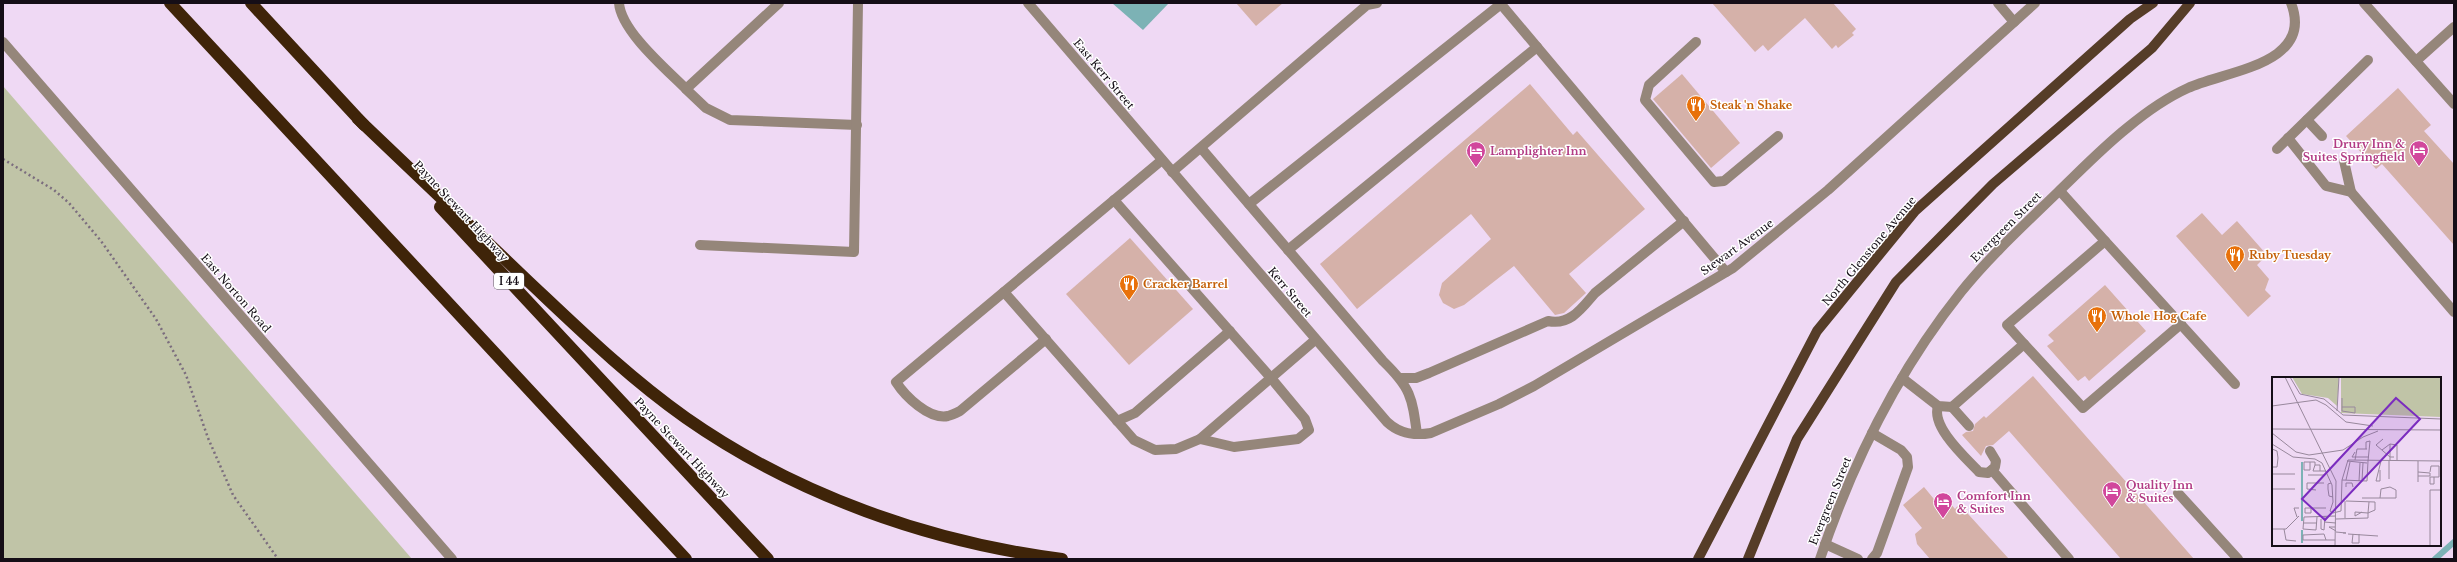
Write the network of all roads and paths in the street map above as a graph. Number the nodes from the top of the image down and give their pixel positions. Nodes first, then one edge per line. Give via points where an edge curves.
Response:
1 (170, 3) edge
2 (251, 3) edge
3 (619, 3) edge
4 (779, 3) edge
5 (858, 3) edge
6 (1028, 3) edge
7 (1377, 3) edge
8 (1998, 3) edge
9 (2035, 3) edge
10 (2153, 3) edge
11 (2190, 3) edge
12 (2291, 3) edge
13 (2364, 3) edge
14 (1500, 4) edge
15 (2014, 22) junction
16 (2454, 27) edge
17 (3, 42) edge
18 (1696, 42) dead end
19 (1537, 47) junction
20 (2368, 60) dead end
21 (2416, 61) junction
22 (686, 89) junction
23 (2454, 104) edge
24 (358, 119) junction
25 (2307, 120) junction
26 (857, 125) junction
27 (1778, 136) dead end
28 (2322, 136) dead end
29 (2288, 138) junction
30 (1201, 148) junction
31 (2277, 149) dead end
32 (3, 159) edge
33 (1162, 160) junction
34 (2344, 160) dead end
35 (1172, 172) junction
36 (2060, 191) junction
37 (2351, 192) junction
38 (1114, 200) junction
39 (1249, 204) junction
40 (1684, 222) junction
41 (2105, 241) junction
42 (700, 245) dead end
43 (1288, 250) junction
44 (1726, 272) junction
45 (1004, 292) junction
46 (2454, 312) edge
47 (2181, 324) junction
48 (1230, 331) junction
49 (1046, 339) junction
50 (1315, 340) junction
51 (2024, 344) junction
52 (1271, 378) junction
53 (1400, 378) junction
54 (1902, 378) junction
55 (2235, 384) dead end
56 (1938, 406) junction
57 (1952, 406) junction
58 (1118, 421) junction
59 (1969, 426) dead end
60 (1872, 433) junction
61 (1406, 434) joint
62 (1417, 434) junction
63 (1200, 439) junction
64 (1990, 451) dead end
65 (1992, 470) junction
66 (2178, 493) dead end
67 (1825, 544) junction
68 (278, 559) edge
69 (452, 559) edge
70 (686, 559) edge
71 (768, 559) edge
72 (1062, 559) edge
73 (1698, 559) edge
74 (1748, 559) edge
75 (1820, 559) edge
76 (1858, 559) edge
77 (1872, 559) edge
78 (2069, 559) edge
79 (2238, 559) edge

1 - 70 highway
2 - 24 highway, Payne Stewart Highway / I 44
3 - 22 street via 620,13 644,47
4 - 22 street
5 - 26 street
6 - 33 street, East Kerr Street
7 - 30 street via 1367,5
8 - 15 street
9 - 15 street, Stewart Avenue
10 - 73 main road, North Glenstone Avenue via 2130,19 1915,211 1818,331
11 - 74 main road via 2152,48 1993,184 1896,282 1797,439
12 - 36 street, Evergreen Street via 2295,19 2293,30 2288,42 2278,53 2264,63 2205,81 2166,100 2126,128
13 - 21 street
14 - 19 street
14 - 39 street
15 - 44 street, Stewart Avenue via 1823,194
16 - 21 street
17 - 69 street, East Norton Road
18 - 27 street via 1649,85 1645,100 1714,182 1724,181
19 - 40 street
19 - 43 street
20 - 25 street
21 - 23 street
22 - 26 street via 706,108 730,120
24 - 71 highway, Payne Stewart Highway / I 44
24 - 72 highway via 621,367 659,398 722,441 836,499 877,515 960,540
25 - 28 street
25 - 29 street
26 - 42 street via 854,252
29 - 31 street
29 - 37 street via 2326,186
30 - 35 street
30 - 39 street
32 - 68 path via 54,190 69,203 101,241 156,319 183,370 208,438 233,495
33 - 35 street, Kerr Street
33 - 38 street
34 - 37 street
35 - 50 street, Kerr Street
36 - 41 street
36 - 54 street, Evergreen Street via 2000,248 1961,292
37 - 46 street
38 - 45 street
38 - 48 street
39 - 43 street
40 - 44 street
40 - 53 street via 1595,293 1565,321 1548,321 1429,373 1416,378
41 - 47 street
41 - 51 street via 2007,325
43 - 53 street
44 - 62 street, Stewart Avenue via 1499,404 1431,433
45 - 49 street
45 - 49 street via 896,382 902,392 931,414 947,416 960,411
47 - 51 street via 2082,408
47 - 55 street
48 - 52 street
48 - 58 street via 1135,413
49 - 58 street
50 - 52 street
50 - 61 street, Kerr Street via 1387,422
51 - 57 street
52 - 63 street
52 - 63 street via 1305,419 1309,430 1298,439 1234,447
53 - 62 street via 1413,404
54 - 56 street
54 - 60 street, Evergreen Street
56 - 57 street
56 - 65 street via 1936,419 1946,434 1979,472 1988,473
57 - 59 street
58 - 63 street via 1134,440 1154,450 1176,449
60 - 67 street, Evergreen Street via 1848,484
60 - 77 street via 1901,450 1907,457 1908,467 1877,554
61 - 62 street, Stewart Avenue
64 - 65 street via 1996,461
65 - 78 street
66 - 79 street
67 - 75 street, Evergreen Street
67 - 76 street

